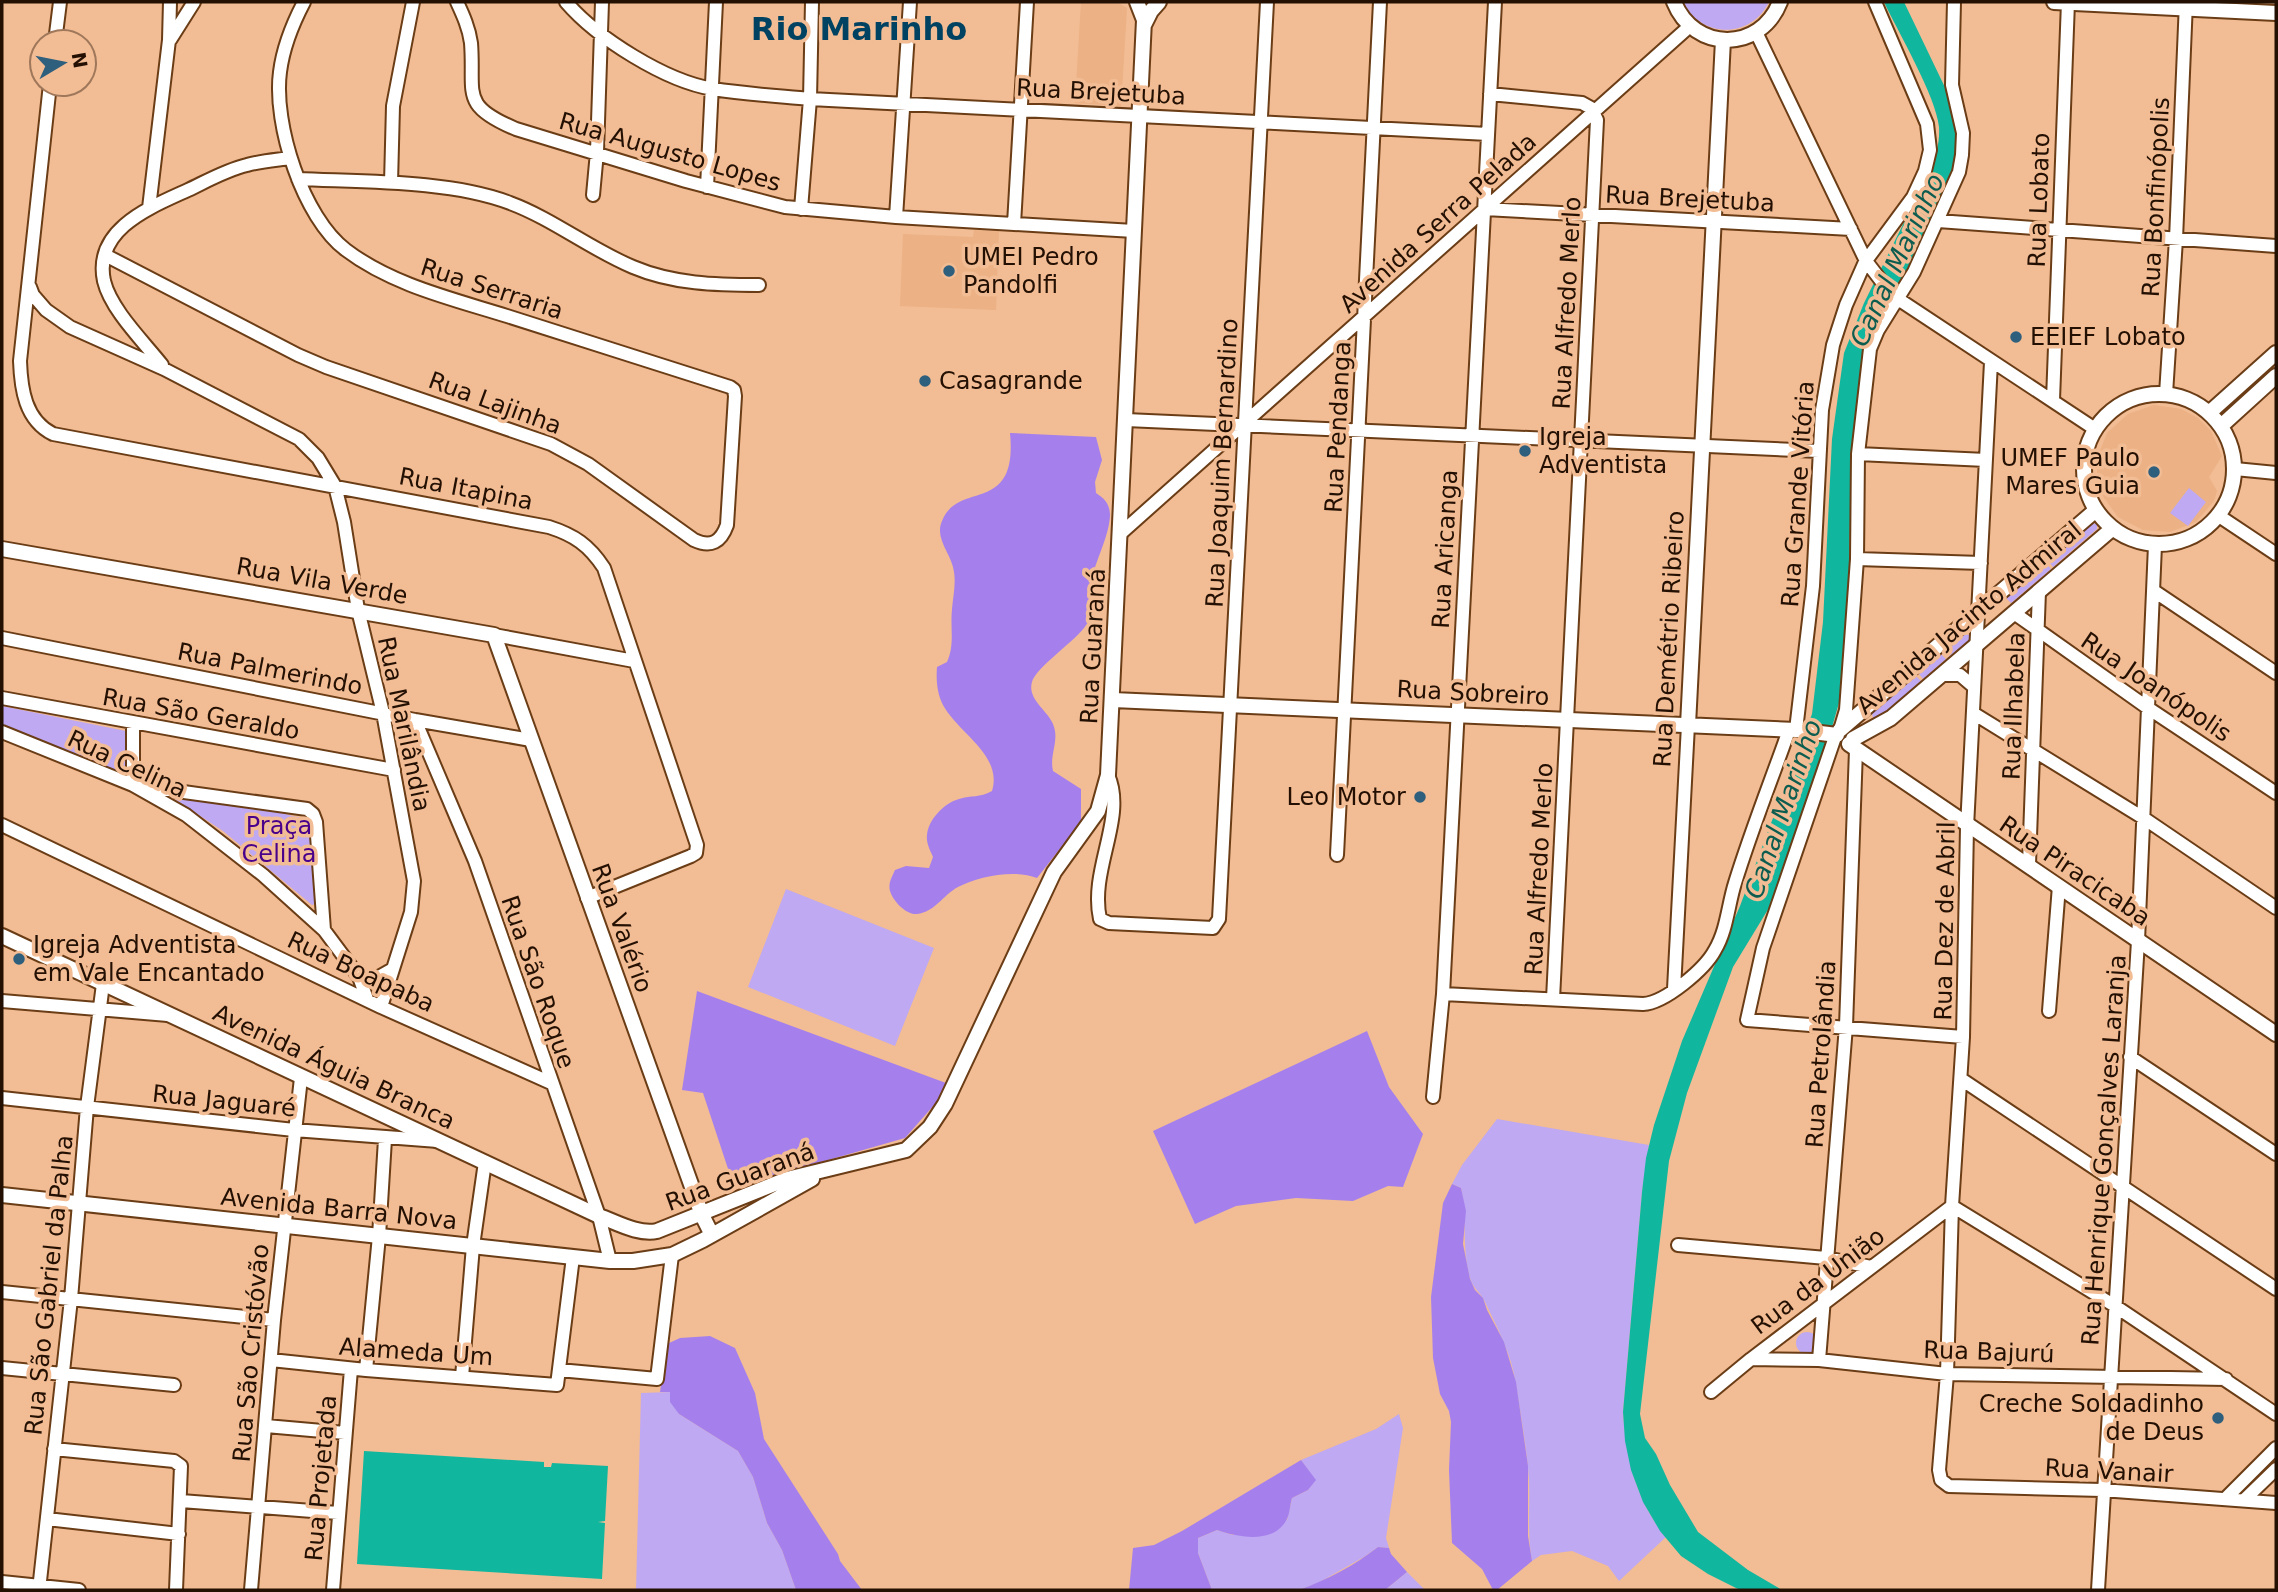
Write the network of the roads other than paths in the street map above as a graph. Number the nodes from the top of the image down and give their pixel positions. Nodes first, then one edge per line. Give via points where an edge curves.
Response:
1 (60, 2) edge
2 (170, 2) edge
3 (194, 2) edge
4 (304, 2) edge
5 (413, 2) edge
6 (457, 2) edge
7 (566, 2) edge
8 (602, 2) edge
9 (716, 2) edge
10 (812, 2) edge
11 (910, 2) edge
12 (1027, 2) edge
13 (1137, 2) edge
14 (1159, 2) edge
15 (1267, 2) edge
16 (1380, 2) edge
17 (1495, 2) edge
18 (1674, 2) edge
19 (1780, 2) edge
20 (1875, 2) edge
21 (1955, 2) edge
22 (2054, 2) edge
23 (2068, 2) edge
24 (2186, 6) edge
25 (2276, 13) edge
26 (1144, 26) junction
27 (1690, 26) junction
28 (57, 28) edge
29 (1756, 32) junction
30 (600, 36) junction
31 (169, 40) junction
32 (1723, 40) junction
33 (712, 89) junction
34 (1490, 94) junction
35 (48, 98) edge
36 (810, 99) junction
37 (904, 103) junction
38 (1021, 108) junction
39 (1594, 112) junction
40 (1140, 116) junction
41 (1261, 122) junction
42 (1373, 128) junction
43 (1488, 134) junction
44 (597, 152) junction
45 (290, 158) junction
46 (298, 179) junction
47 (391, 183) junction
48 (707, 187) junction
49 (593, 195) dead end
50 (149, 208) junction
51 (800, 209) junction
52 (1484, 210) junction
53 (1593, 215) junction
54 (896, 217) junction
55 (1938, 220) junction
56 (1714, 222) junction
57 (1014, 224) junction
58 (1851, 229) junction
59 (2059, 230) junction
60 (1134, 231) junction
61 (2176, 239) junction
62 (2276, 246) edge
63 (105, 255) junction
64 (1869, 266) junction
65 (28, 283) junction
66 (759, 285) dead end
67 (1895, 298) junction
68 (1364, 317) junction
69 (2276, 353) edge
70 (1991, 362) junction
71 (164, 369) junction
72 (2276, 376) edge
73 (734, 390) joint
74 (2166, 394) junction
75 (2053, 400) junction
76 (2209, 413) junction
77 (1126, 420) junction
78 (1244, 425) junction
79 (2221, 426) junction
80 (2095, 429) junction
81 (1358, 430) junction
82 (1472, 435) junction
83 (1581, 440) junction
84 (1702, 445) junction
85 (1819, 451) junction
86 (1858, 454) junction
87 (1986, 460) junction
88 (2235, 469) junction
89 (2276, 472) edge
90 (335, 485) junction
91 (2096, 510) junction
92 (2219, 516) junction
93 (2113, 528) junction
94 (1121, 534) junction
95 (2155, 545) junction
96 (2, 549) edge
97 (2276, 554) edge
98 (1857, 559) junction
99 (1981, 563) junction
100 (2039, 591) junction
101 (2154, 592) junction
102 (358, 610) junction
103 (1979, 611) junction
104 (2014, 613) junction
105 (2038, 632) junction
106 (494, 635) junction
107 (2, 638) edge
108 (1977, 644) junction
109 (634, 661) junction
110 (2276, 673) edge
111 (1942, 674) junction
112 (1974, 687) junction
113 (2, 698) edge
114 (1113, 700) junction
115 (1230, 705) junction
116 (2148, 708) junction
117 (1344, 710) junction
118 (383, 713) junction
119 (1851, 713) junction
120 (1973, 713) junction
121 (1457, 715) junction
122 (415, 720) junction
123 (1567, 720) junction
124 (133, 723) junction
125 (1688, 725) junction
126 (1796, 730) junction
127 (2, 732) edge
128 (1843, 738) junction
129 (531, 740) junction
130 (2033, 749) junction
131 (394, 770) junction
132 (1108, 775) junction
133 (133, 785) junction
134 (2276, 793) edge
135 (2145, 819) junction
136 (2, 825) edge
137 (1967, 827) junction
138 (1337, 855) dead end
139 (2029, 864) junction
140 (2059, 886) junction
141 (587, 898) junction
142 (2276, 908) edge
143 (324, 930) junction
144 (2, 936) edge
145 (2138, 941) junction
146 (393, 969) junction
147 (359, 976) junction
148 (103, 984) junction
149 (1674, 989) junction
150 (1443, 994) junction
151 (367, 999) junction
152 (1553, 999) junction
153 (2, 1001) edge
154 (381, 1007) junction
155 (99, 1011) junction
156 (2049, 1011) dead end
157 (168, 1015) junction
158 (1846, 1026) junction
159 (2276, 1034) edge
160 (1963, 1037) junction
161 (2130, 1057) junction
162 (301, 1078) junction
163 (1961, 1079) junction
164 (551, 1083) junction
165 (1433, 1097) dead end
166 (2, 1098) edge
167 (87, 1107) junction
168 (294, 1130) junction
169 (385, 1139) junction
170 (442, 1142) junction
171 (2276, 1154) edge
172 (485, 1162) junction
173 (846, 1165) junction
174 (2122, 1187) junction
175 (2, 1195) edge
176 (79, 1204) junction
177 (1952, 1206) junction
178 (702, 1215) junction
179 (599, 1216) junction
180 (284, 1226) junction
181 (650, 1233) junction
182 (712, 1235) junction
183 (379, 1236) junction
184 (1678, 1244) dead end
185 (473, 1246) junction
186 (672, 1255) junction
187 (573, 1257) junction
188 (1826, 1258) junction
189 (646, 1259) junction
190 (610, 1261) junction
191 (1871, 1267) junction
192 (2276, 1289) edge
193 (2, 1292) edge
194 (71, 1299) junction
195 (1822, 1305) junction
196 (2115, 1306) junction
197 (274, 1320) junction
198 (1751, 1359) junction
199 (271, 1360) junction
200 (1819, 1360) junction
201 (2, 1368) edge
202 (351, 1369) junction
203 (366, 1370) junction
204 (559, 1370) junction
205 (1947, 1374) junction
206 (63, 1375) junction
207 (2110, 1376) junction
208 (462, 1377) junction
209 (2227, 1379) junction
210 (174, 1385) dead end
211 (1712, 1392) dead end
212 (2276, 1414) edge
213 (266, 1426) junction
214 (345, 1433) junction
215 (2276, 1448) edge
216 (54, 1449) junction
217 (2276, 1469) edge
218 (1941, 1480) joint
219 (2102, 1490) junction
220 (2227, 1499) junction
221 (2244, 1500) junction
222 (181, 1501) junction
223 (2276, 1503) edge
224 (258, 1506) junction
225 (338, 1513) junction
226 (47, 1520) junction
227 (179, 1534) junction
228 (2, 1582) edge
229 (39, 1588) edge
230 (79, 1590) edge
231 (176, 1590) edge
232 (251, 1590) edge
233 (333, 1590) edge
234 (2098, 1590) edge

1 - 28 street
2 - 31 street
3 - 31 street
4 - 45 street, Rua Serraria via 279,74
5 - 47 street via 393,106
6 - 44 street, Rua Augusto Lopes via 468,28 470,82 479,106 490,117 516,129
7 - 30 street, Rua Brejetuba
8 - 30 street
9 - 33 street
10 - 36 street
11 - 37 street
12 - 38 street
13 - 26 street, Rua Guaraná
14 - 26 street, Rua Guaraná
15 - 41 street, Rua Joaquim Bernardino
16 - 42 street, Rua Pendanga
17 - 34 street, Rua Aricanga
18 - 27 street
19 - 29 street
20 - 64 street, Rua Grande Vitória via 1927,124 1930,150 1913,197
21 - 55 street via 1952,85 1963,133 1962,155
22 - 23 street
23 - 24 street
23 - 59 street, Rua Lobato
24 - 25 street
24 - 61 street, Rua Bonfinópolis
26 - 40 street, Rua Guaraná
27 - 32 street
27 - 39 street, Avenida Serra Pelada
29 - 32 street
29 - 58 street
30 - 33 street, Rua Brejetuba via 668,74
30 - 44 street
31 - 50 street
32 - 56 street, Rua Demétrio Ribeiro
33 - 36 street, Rua Brejetuba
33 - 48 street
34 - 39 street via 1582,103
34 - 43 street, Rua Aricanga
35 - 65 street, Rua Itapina
36 - 37 street, Rua Brejetuba
36 - 51 street
37 - 38 street, Rua Brejetuba
37 - 54 street
38 - 40 street, Rua Brejetuba
38 - 57 street
39 - 52 street, Avenida Serra Pelada
39 - 53 street, Rua Alfredo Merlo
40 - 41 street, Rua Brejetuba
40 - 60 street, Rua Guaraná
41 - 42 street, Rua Brejetuba
41 - 78 street, Rua Joaquim Bernardino
42 - 43 street, Rua Brejetuba
42 - 68 street, Rua Pendanga
43 - 52 street, Rua Aricanga
44 - 48 street, Rua Augusto Lopes
44 - 49 street
45 - 46 street, Rua Serraria
45 - 50 street via 231,170
46 - 47 street
46 - 73 street, Rua Serraria via 329,235 345,250 394,278
47 - 66 street via 478,193 512,203 625,264 663,277
48 - 51 street, Rua Augusto Lopes
50 - 63 street via 117,232
51 - 54 street, Rua Augusto Lopes
52 - 53 street, Rua Brejetuba
52 - 68 street, Avenida Serra Pelada
52 - 82 street, Rua Aricanga
53 - 56 street, Rua Brejetuba
53 - 83 street, Rua Alfredo Merlo
54 - 57 street, Rua Augusto Lopes
55 - 59 street
55 - 67 street via 1914,272
56 - 58 street, Rua Brejetuba
56 - 84 street, Rua Demétrio Ribeiro
57 - 60 street, Rua Augusto Lopes
58 - 64 street
59 - 61 street
59 - 75 street, Rua Lobato
60 - 77 street, Rua Guaraná
61 - 62 street
61 - 74 street, Rua Bonfinópolis
63 - 71 street via 109,294
63 - 73 street, Rua Lajinha via 326,367 551,444 588,464 703,545 719,540 727,524
64 - 67 street
64 - 85 street, Rua Grande Vitória via 1846,305 1833,345
65 - 71 street, Rua Marilândia via 39,303 63,323
65 - 90 street, Rua Itapina via 20,378 27,406 44,429
67 - 70 street
67 - 86 street via 1870,349
68 - 78 street, Avenida Serra Pelada
68 - 81 street, Rua Pendanga
69 - 76 street
70 - 75 street
70 - 87 street, Rua Dez de Abril
71 - 90 street, Rua Marilândia via 299,439
72 - 79 street
74 - 76 street via 2189,400
74 - 80 street via 2125,402
75 - 80 street
76 - 79 street
77 - 78 street
77 - 94 street, Rua Guaraná
78 - 81 street
78 - 94 street, Avenida Serra Pelada
78 - 115 street, Rua Joaquim Bernardino
79 - 88 street
80 - 91 street via 2084,475
81 - 82 street
81 - 117 street, Rua Pendanga
82 - 83 street
82 - 121 street, Rua Aricanga
83 - 84 street
83 - 123 street, Rua Alfredo Merlo
84 - 85 street
84 - 125 street, Rua Demétrio Ribeiro
85 - 126 street, Rua Grande Vitória via 1813,586
86 - 87 street
86 - 98 street
87 - 99 street, Rua Dez de Abril
88 - 89 street
88 - 92 street via 2231,494
90 - 102 street, Rua Marilândia
90 - 109 street, Rua Itapina via 549,527 576,538 604,568
91 - 93 street
91 - 103 street, Avenida Jacinto Admiral
92 - 95 street via 2186,540
92 - 97 street
93 - 95 street
93 - 100 street, Avenida Jacinto Admiral
94 - 114 street, Rua Guaraná
95 - 101 street, Rua Henrique Gonçalves Laranja
96 - 102 street, Rua Vila Verde
98 - 99 street
98 - 119 street
99 - 103 street, Rua Dez de Abril
100 - 104 street, Avenida Jacinto Admiral
100 - 105 street, Rua Ilhabela
101 - 110 street
101 - 116 street, Rua Henrique Gonçalves Laranja
102 - 106 street, Rua Vila Verde
102 - 118 street, Rua Marilândia
103 - 108 street, Rua Dez de Abril
103 - 119 street, Avenida Jacinto Admiral
104 - 105 street, Rua Joanópolis
104 - 108 street, Avenida Jacinto Admiral
105 - 116 street, Rua Joanópolis
105 - 130 street, Rua Ilhabela
106 - 109 street, Rua Vila Verde
106 - 129 street, Rua Valério
107 - 118 street, Rua Palmerindo
108 - 111 street, Avenida Jacinto Admiral
108 - 112 street, Rua Dez de Abril
109 - 141 street, Rua Itapina via 696,853
111 - 112 street via 1961,675
111 - 128 street, Avenida Jacinto Admiral via 1881,725
112 - 120 street, Rua Dez de Abril
113 - 124 street, Rua São Geraldo
114 - 115 street, Rua Sobreiro
114 - 132 street, Rua Guaraná
115 - 117 street, Rua Sobreiro
115 - 132 street, Rua Joaquim Bernardino via 1219,919 1210,929 1105,923 1100,919 1099,875 1114,807
116 - 134 street, Rua Joanópolis
116 - 135 street, Rua Henrique Gonçalves Laranja
117 - 121 street, Rua Sobreiro
117 - 138 street, Rua Pendanga
118 - 122 street, Rua Palmerindo
118 - 131 street, Rua Marilândia
119 - 128 street, Avenida Jacinto Admiral
120 - 130 street
120 - 137 street, Rua Dez de Abril
121 - 123 street, Rua Sobreiro
121 - 150 street, Rua Aricanga
122 - 129 street, Rua Palmerindo
122 - 164 street, Rua São Roque via 475,861
123 - 125 street, Rua Sobreiro
123 - 152 street, Rua Alfredo Merlo
124 - 131 street, Rua São Geraldo
124 - 133 street
125 - 126 street, Rua Sobreiro
125 - 149 street, Rua Demétrio Ribeiro
126 - 128 street, Rua Sobreiro
126 - 149 street, Rua Grande Vitória via 1735,884 1720,941 1706,963
127 - 133 street, Rua Celina
128 - 137 street, Rua Piracicaba
128 - 158 street, Rua Petrolândia
128 - 158 street via 1763,948 1747,1020
129 - 141 street, Rua Valério
130 - 135 street
130 - 139 street, Rua Ilhabela
131 - 146 street, Rua Marilândia via 414,881 411,912
132 - 173 street, Rua Guaraná via 1098,811 1055,872 938,1117 906,1150
133 - 143 street, Rua Celina via 186,815
133 - 143 street via 307,809 316,822
135 - 142 street
135 - 145 street, Rua Henrique Gonçalves Laranja
136 - 151 street, Rua Boapaba
137 - 139 street, Rua Piracicaba
137 - 160 street, Rua Dez de Abril
139 - 140 street, Rua Piracicaba
140 - 145 street, Rua Piracicaba
140 - 156 street
141 - 178 street, Rua Valério
143 - 147 street, Rua Celina
144 - 148 street, Avenida Águia Branca
145 - 159 street, Rua Piracicaba
145 - 161 street, Rua Henrique Gonçalves Laranja
146 - 147 street via 377,978
146 - 154 street, Rua Marilândia
147 - 151 street, Rua Celina
148 - 155 street, Rua São Gabriel da Palha
148 - 157 street, Avenida Águia Branca
149 - 152 street, Rua Grande Vitória via 1648,1004
150 - 152 street, Rua Grande Vitória
150 - 165 street, Rua Aricanga
151 - 154 street, Rua Boapaba
153 - 155 street
154 - 164 street, Rua Boapaba
155 - 157 street
155 - 167 street, Rua São Gabriel da Palha
157 - 162 street, Avenida Águia Branca
158 - 160 street
158 - 188 street, Rua Petrolândia
160 - 163 street, Rua Dez de Abril
161 - 171 street
161 - 174 street, Rua Henrique Gonçalves Laranja
162 - 168 street, Rua São Cristóvão
162 - 170 street, Avenida Águia Branca
163 - 174 street
163 - 177 street, Rua Dez de Abril
164 - 179 street, Rua São Roque
166 - 167 street, Rua Jaguaré
167 - 168 street, Rua Jaguaré
167 - 176 street, Rua São Gabriel da Palha
168 - 169 street, Rua Jaguaré
168 - 180 street, Rua São Cristóvão
169 - 170 street, Rua Jaguaré
169 - 183 street
170 - 172 street, Avenida Águia Branca
172 - 179 street, Avenida Águia Branca
172 - 185 street
173 - 178 street, Rua Guaraná via 787,1179
173 - 182 street, Rua Guaraná
174 - 192 street
174 - 196 street, Rua Henrique Gonçalves Laranja
175 - 176 street, Avenida Barra Nova
176 - 180 street, Avenida Barra Nova
176 - 194 street, Rua São Gabriel da Palha
177 - 191 street, Rua da União
177 - 196 street
177 - 205 street, Rua Dez de Abril
178 - 181 street, Rua Guaraná
178 - 182 street, Rua Valério
179 - 181 street, Avenida Águia Branca
179 - 190 street, Rua São Roque
180 - 183 street, Avenida Barra Nova
180 - 197 street, Rua São Cristóvão
181 - 189 street
182 - 186 street, Rua Guaraná
183 - 185 street, Avenida Barra Nova
183 - 203 street
184 - 188 street
185 - 187 street, Avenida Barra Nova
185 - 208 street
186 - 189 street, Avenida Barra Nova
186 - 204 street via 657,1379
187 - 190 street, Avenida Barra Nova
187 - 204 street
188 - 191 street
188 - 195 street, Rua Petrolândia
189 - 190 street, Avenida Barra Nova
191 - 195 street, Rua da União
193 - 194 street
194 - 197 street
194 - 206 street, Rua São Gabriel da Palha
195 - 198 street, Rua da União
195 - 200 street, Rua Petrolândia
196 - 207 street, Rua Henrique Gonçalves Laranja
196 - 209 street
197 - 199 street, Rua São Cristóvão
198 - 200 street, Rua Bajurú
198 - 211 street, Rua da União
199 - 202 street, Alameda Um
199 - 213 street, Rua São Cristóvão
200 - 205 street, Rua Bajurú
201 - 206 street
202 - 203 street, Alameda Um
202 - 214 street, Rua Projetada
203 - 208 street, Alameda Um
204 - 208 street, Alameda Um via 557,1385
205 - 207 street, Rua Bajurú
205 - 218 street, Rua Dez de Abril
206 - 210 street
206 - 216 street, Rua São Gabriel da Palha
207 - 209 street, Rua Bajurú
207 - 219 street, Rua Henrique Gonçalves Laranja
209 - 212 street
213 - 214 street
213 - 224 street, Rua São Cristóvão
214 - 225 street, Rua Projetada
215 - 220 street
216 - 222 street via 174,1461 181,1466
216 - 226 street, Rua São Gabriel da Palha
217 - 221 street
218 - 219 street, Rua Vanair via 1949,1486
219 - 220 street, Rua Vanair
219 - 234 street, Rua Henrique Gonçalves Laranja
220 - 221 street, Rua Vanair
221 - 223 street, Rua Vanair
222 - 224 street
222 - 227 street
224 - 225 street
224 - 232 street, Rua São Cristóvão
225 - 233 street, Rua Projetada
226 - 227 street
226 - 229 street, Rua São Gabriel da Palha
227 - 231 street
228 - 229 street
229 - 230 street

